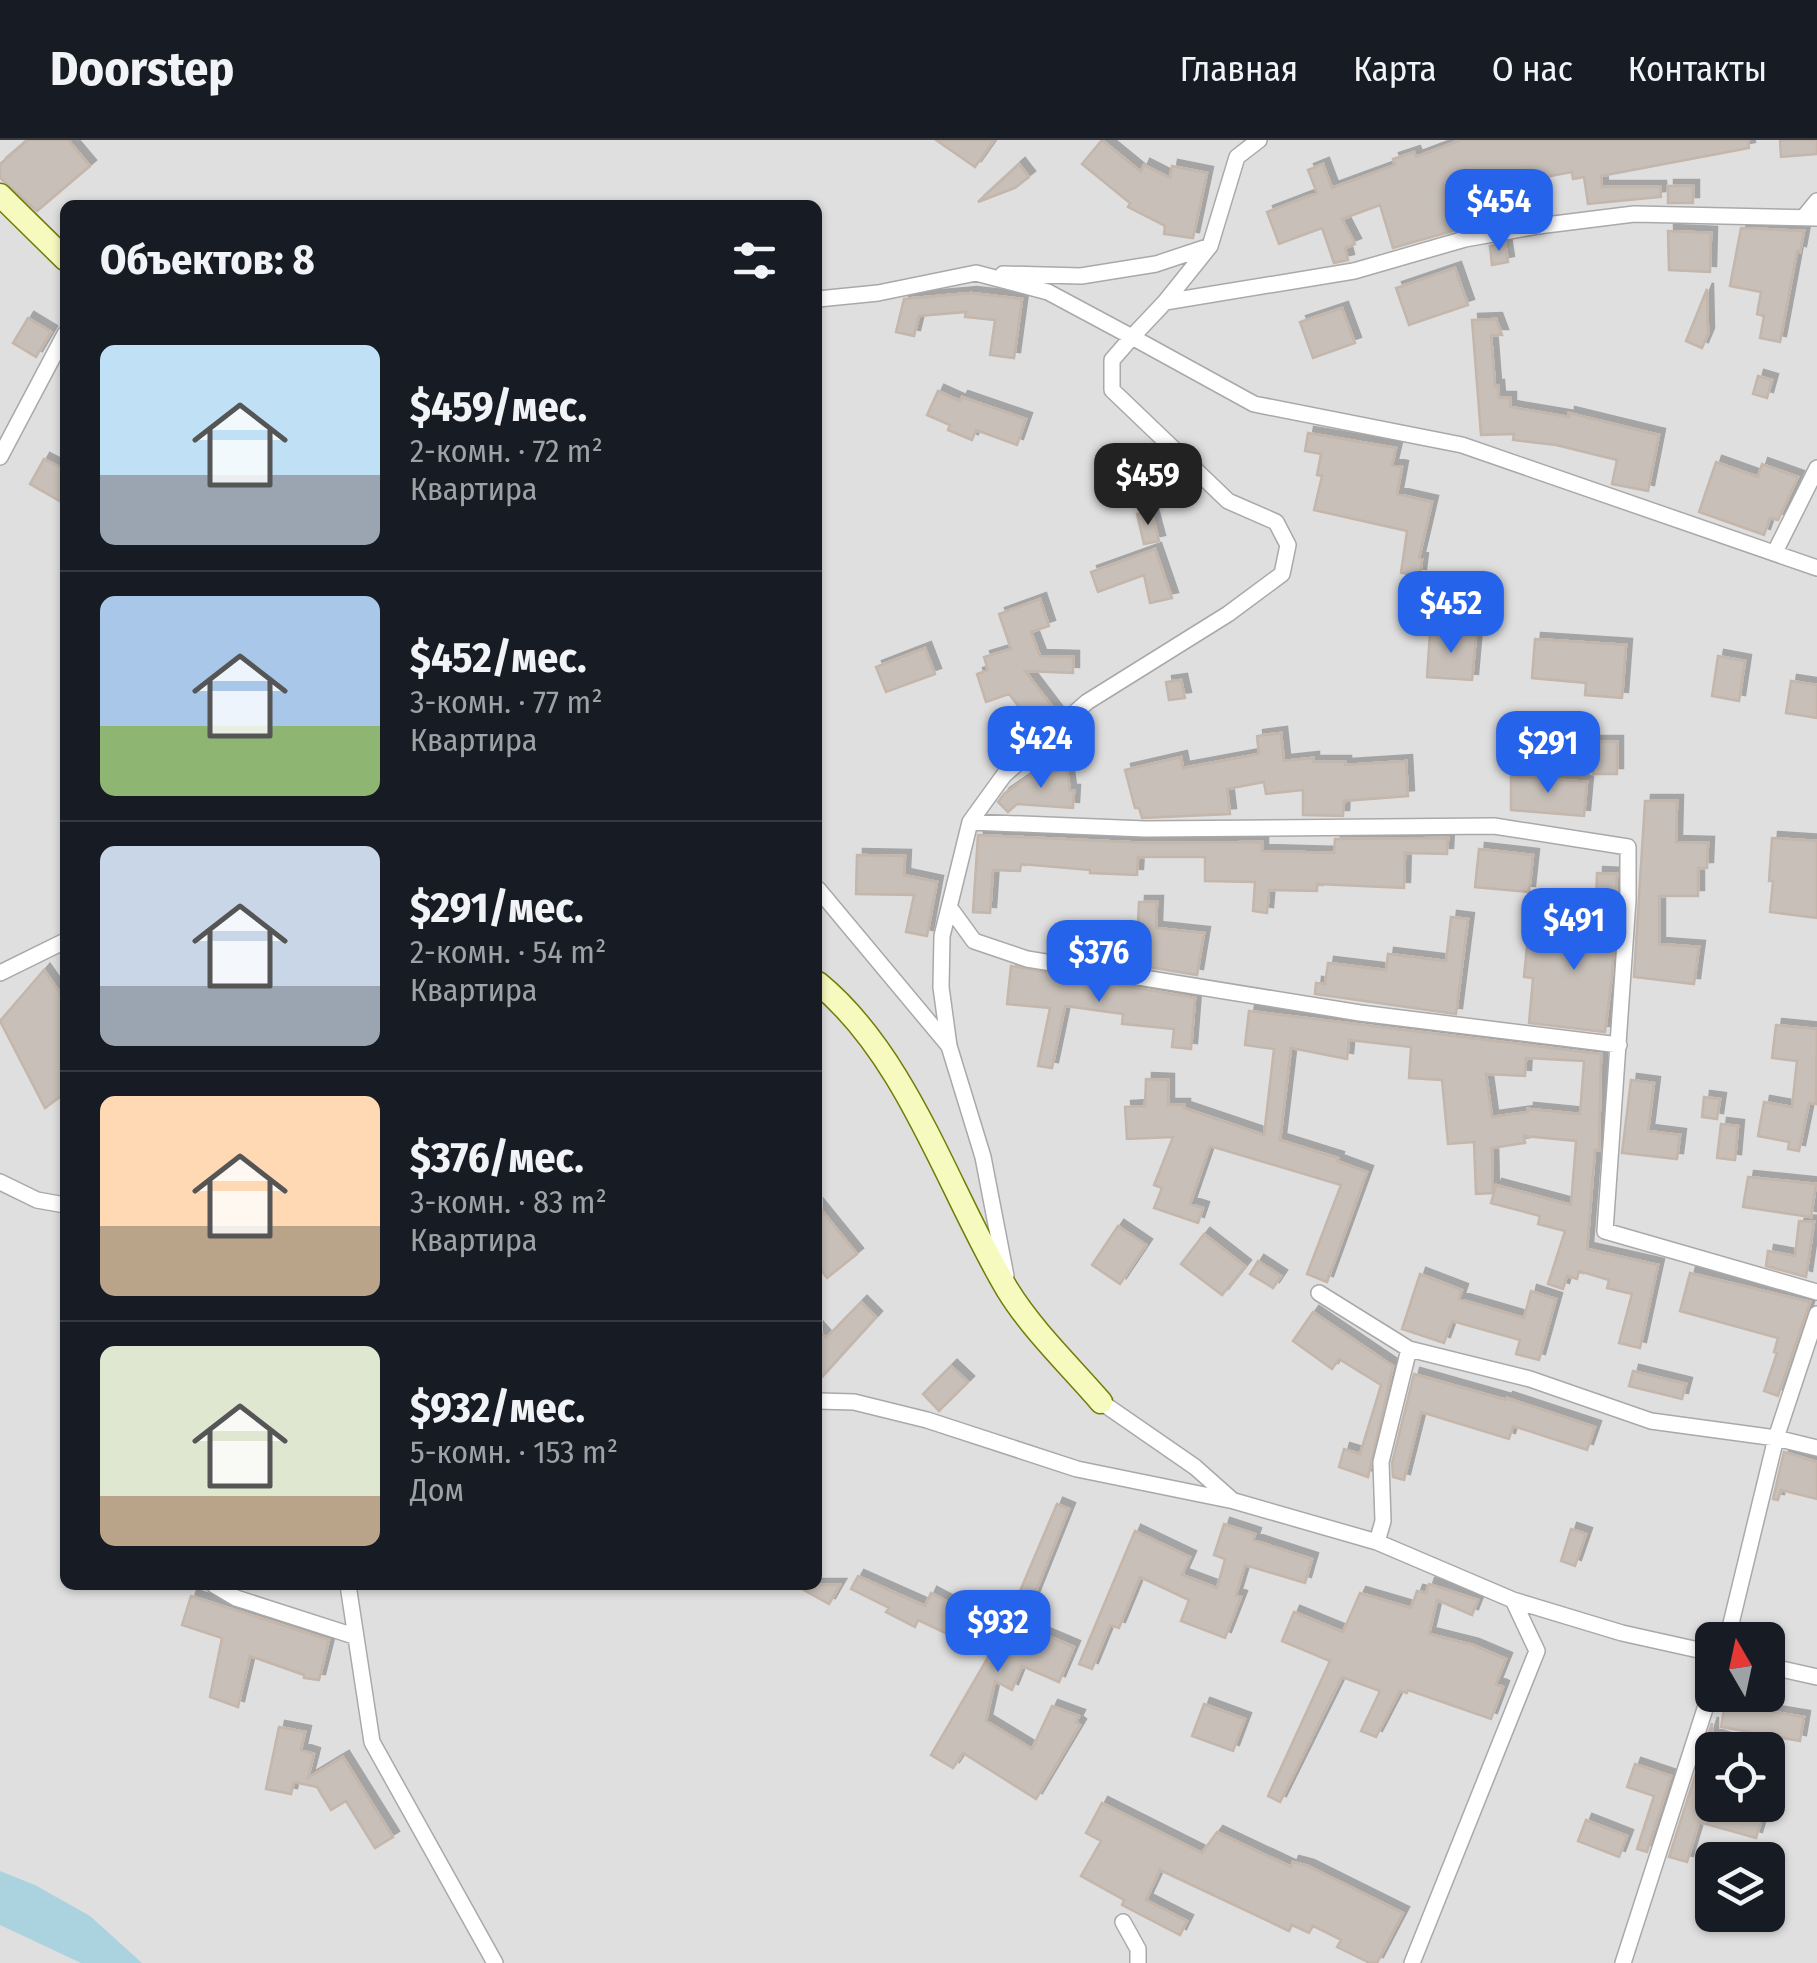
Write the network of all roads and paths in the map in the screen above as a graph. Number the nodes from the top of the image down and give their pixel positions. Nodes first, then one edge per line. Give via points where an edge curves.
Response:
1 (1259, 140) edge
2 (0, 195) edge
3 (1817, 201) edge
4 (1810, 218) edge
5 (1210, 246) junction
6 (60, 254) edge
7 (976, 273) junction
8 (822, 299) edge
9 (1165, 302) junction
10 (1132, 337) junction
11 (60, 343) edge
12 (0, 457) edge
13 (1817, 468) edge
14 (1775, 552) junction
15 (1817, 568) edge
16 (970, 822) junction
17 (822, 894) edge
18 (950, 908) junction
19 (60, 943) edge
20 (0, 973) edge
21 (822, 986) edge
22 (1619, 1044) junction
23 (949, 1046) junction
24 (0, 1182) edge
25 (60, 1204) edge
26 (1009, 1292) junction
27 (1817, 1292) edge
28 (1320, 1293) dead end
29 (1817, 1314) edge
30 (1409, 1349) junction
31 (822, 1402) edge
32 (1101, 1402) joint
33 (1776, 1438) junction
34 (1817, 1448) edge
35 (1234, 1501) junction
36 (1377, 1542) junction
37 (222, 1590) edge
38 (349, 1590) edge
39 (1513, 1600) junction
40 (1730, 1622) edge
41 (354, 1636) junction
42 (1695, 1649) edge
43 (1785, 1670) edge
44 (1817, 1677) edge
45 (1704, 1712) edge
46 (1123, 1922) dead end
47 (495, 1963) edge
48 (1138, 1963) edge
49 (1412, 1963) edge
50 (1623, 1963) edge

1 - 5 street via 1236,157
2 - 6 street
3 - 4 street
4 - 9 street via 1634,214 1538,226 1465,238 1354,271
5 - 7 street via 1156,264 1081,276
5 - 9 street
7 - 8 street
7 - 10 street via 1048,292
9 - 10 street
10 - 14 street via 1254,404 1462,445
10 - 16 street via 1112,360 1112,390 1228,500 1276,522 1288,545 1282,574 1087,702 1004,775
11 - 12 street
13 - 14 street
14 - 15 street
16 - 18 street
16 - 22 street via 1145,829 1494,826 1628,846
17 - 23 street
18 - 22 street via 974,941 1027,959 1360,1013
18 - 23 street via 941,986
19 - 20 street
21 - 26 street via 885,1058
22 - 27 street via 1605,1231
23 - 26 street via 983,1157
24 - 25 street
26 - 32 street
28 - 30 street
29 - 33 street
30 - 33 street via 1530,1378 1651,1421
30 - 36 street via 1381,1462
31 - 35 street via 854,1402 1078,1468
32 - 35 street
33 - 34 street
33 - 40 street
35 - 36 street
36 - 39 street
37 - 41 street
38 - 41 street
39 - 42 street
39 - 49 street via 1537,1651
41 - 47 street via 372,1742
43 - 44 street
45 - 50 street
46 - 48 street

